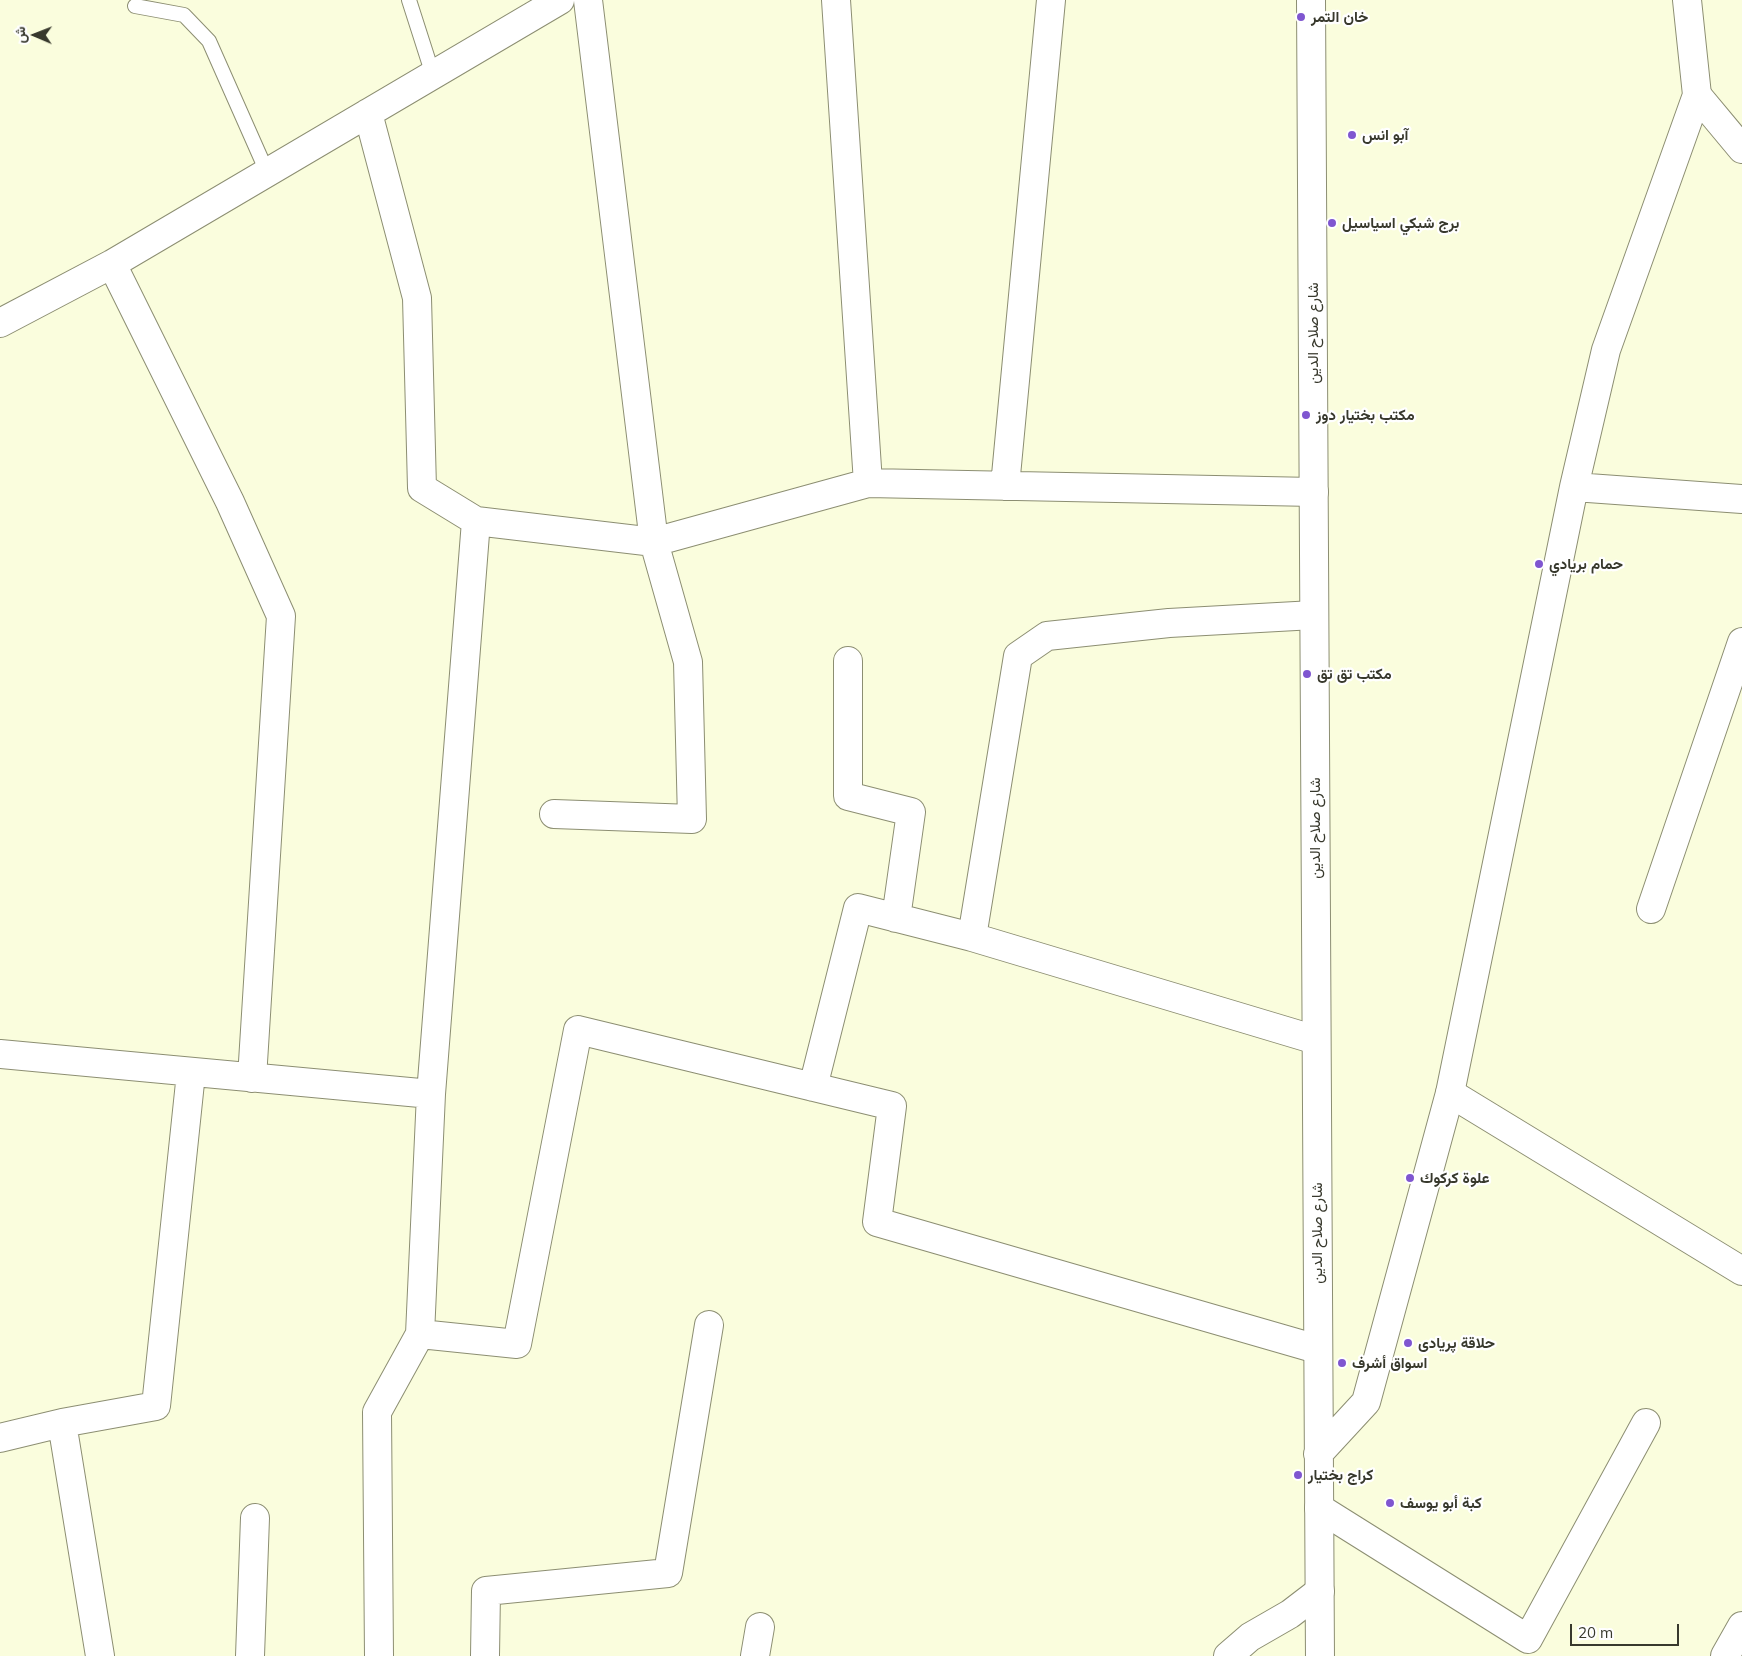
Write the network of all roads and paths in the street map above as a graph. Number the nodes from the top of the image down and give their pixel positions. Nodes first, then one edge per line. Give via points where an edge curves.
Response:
1 (410, 0) edge
2 (560, 0) edge
3 (588, 0) edge
4 (836, 0) edge
5 (1051, 0) edge
6 (1311, 0) edge
7 (1687, 0) edge
8 (134, 6) dead end
9 (433, 75) junction
10 (1697, 95) junction
11 (368, 113) junction
12 (1742, 149) edge
13 (267, 172) junction
14 (112, 264) junction
15 (0, 323) edge
16 (868, 483) junction
17 (1004, 486) junction
18 (1574, 487) junction
19 (1314, 492) junction
20 (1742, 498) edge
21 (476, 521) junction
22 (654, 542) junction
23 (1314, 615) junction
24 (1742, 642) edge
25 (848, 661) dead end
26 (554, 814) dead end
27 (1651, 909) dead end
28 (896, 918) junction
29 (972, 937) junction
30 (1316, 1040) junction
31 (0, 1054) edge
32 (191, 1073) junction
33 (252, 1078) junction
34 (813, 1087) junction
35 (1450, 1093) junction
36 (431, 1094) junction
37 (1742, 1271) edge
38 (709, 1325) dead end
39 (420, 1334) junction
40 (1317, 1350) junction
41 (62, 1423) junction
42 (1646, 1424) dead end
43 (0, 1438) edge
44 (1318, 1454) junction
45 (1319, 1508) junction
46 (255, 1518) dead end
47 (1320, 1591) junction
48 (1742, 1626) edge
49 (760, 1627) dead end
50 (100, 1656) edge
51 (250, 1656) edge
52 (379, 1656) edge
53 (485, 1656) edge
54 (755, 1656) edge
55 (1228, 1656) edge
56 (1320, 1656) edge
57 (1725, 1656) edge

1 - 9 lane
2 - 9 street
3 - 22 street
4 - 16 street
5 - 17 street
6 - 19 street, شارع صلاح الدين
7 - 10 street
8 - 13 lane via 184,15 209,41
9 - 11 street
10 - 12 street
10 - 18 street via 1606,350
11 - 13 street
11 - 21 street via 417,298 422,488
13 - 14 street
14 - 15 street
14 - 33 street via 230,502 281,616
16 - 17 street
16 - 22 street
17 - 19 street
18 - 20 street
18 - 35 street
19 - 23 street, شارع صلاح الدين
21 - 22 street
21 - 36 street
22 - 26 street via 688,662 692,819
23 - 29 street via 1169,623 1047,636 1018,656
23 - 30 street, شارع صلاح الدين
24 - 27 street
25 - 28 street via 848,796 911,812
28 - 29 street
28 - 34 street via 858,908
29 - 30 street
30 - 40 street, شارع صلاح الدين
31 - 32 street
32 - 33 street
32 - 41 street via 156,1406
33 - 36 street
34 - 39 street via 578,1030 517,1344
34 - 40 street via 892,1106 877,1222
35 - 37 street
35 - 44 street via 1366,1402
36 - 39 street
38 - 53 street via 668,1573 486,1591
39 - 52 street via 377,1412
40 - 44 street, شارع صلاح الدين
41 - 43 street
41 - 50 street
42 - 45 street via 1528,1638
44 - 45 street, شارع صلاح الدين
45 - 47 street, شارع صلاح الدين
46 - 51 street
47 - 55 street via 1290,1614 1250,1637
47 - 56 street, شارع صلاح الدين
48 - 57 street
49 - 54 street

